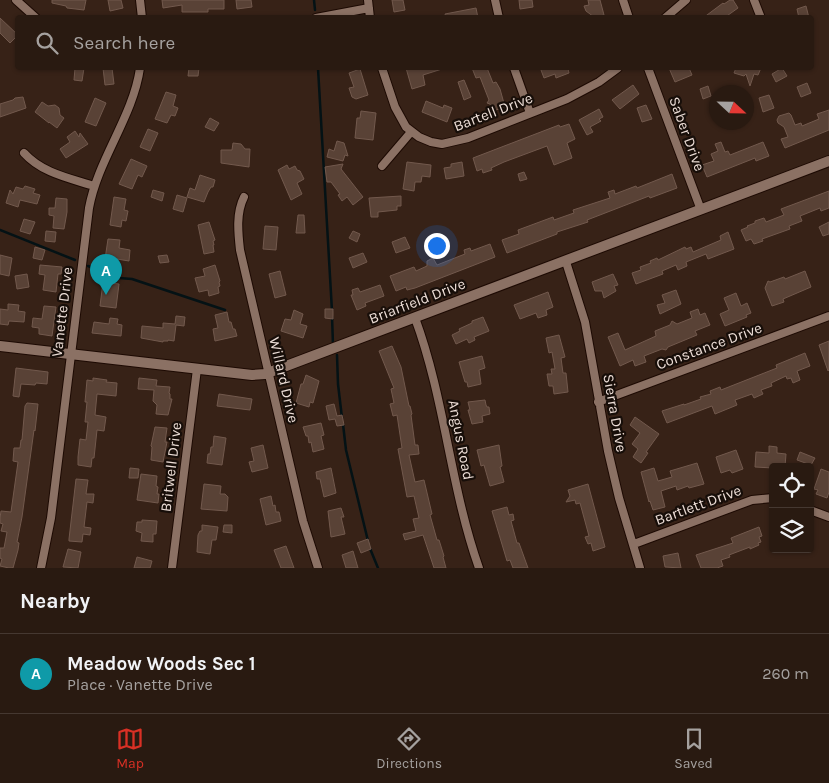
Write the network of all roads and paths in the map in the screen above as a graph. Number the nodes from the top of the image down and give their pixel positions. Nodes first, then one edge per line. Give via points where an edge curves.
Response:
1 (16, 0) edge
2 (140, 0) edge
3 (495, 0) edge
4 (623, 0) edge
5 (686, 0) edge
6 (754, 0) edge
7 (369, 4) edge
8 (33, 15) edge
9 (142, 15) edge
10 (327, 15) edge
11 (498, 15) edge
12 (628, 15) edge
13 (668, 15) edge
14 (760, 15) edge
15 (139, 70) edge
16 (383, 70) edge
17 (515, 70) edge
18 (615, 70) edge
19 (649, 70) edge
20 (530, 113) junction
21 (411, 132) junction
22 (24, 153) dead end
23 (829, 161) edge
24 (382, 166) dead end
25 (94, 186) junction
26 (244, 197) dead end
27 (700, 210) junction
28 (566, 262) junction
29 (829, 316) edge
30 (415, 318) junction
31 (0, 346) edge
32 (70, 354) junction
33 (197, 369) junction
34 (268, 373) junction
35 (598, 402) junction
36 (769, 498) edge
37 (814, 511) edge
38 (829, 516) edge
39 (634, 544) junction
40 (41, 568) edge
41 (172, 568) edge
42 (318, 568) edge
43 (479, 568) edge
44 (640, 568) edge

1 - 8 street
2 - 9 street
3 - 11 street
4 - 12 street
5 - 13 street
6 - 14 street
7 - 10 street
15 - 25 street, Vanette Drive via 132,99
16 - 21 street via 395,106
17 - 20 street
18 - 20 street, Bartell Drive via 577,95
19 - 27 street, Saber Drive
20 - 21 street, Bartell Drive via 451,143 430,142
21 - 24 street
22 - 25 street via 45,170
23 - 27 street, Briarfield Drive
25 - 32 street, Vanette Drive via 88,208
26 - 34 street, Willard Drive via 238,222 240,250
27 - 28 street, Briarfield Drive
28 - 30 street, Briarfield Drive
28 - 35 street, Sierra Drive via 585,322
29 - 35 street, Constance Drive
30 - 34 street, Briarfield Drive
30 - 43 street, Angus Road via 432,367 451,469
31 - 32 street, Briarfield Drive
32 - 33 street, Briarfield Drive
32 - 40 street, Vanette Drive via 51,518
33 - 34 street, Briarfield Drive via 252,375
33 - 41 street, Britwell Drive
34 - 42 street, Willard Drive via 303,520
35 - 39 street, Sierra Drive via 619,498
36 - 39 street, Bartlett Drive via 752,500
37 - 38 street
39 - 44 street, Sierra Drive

